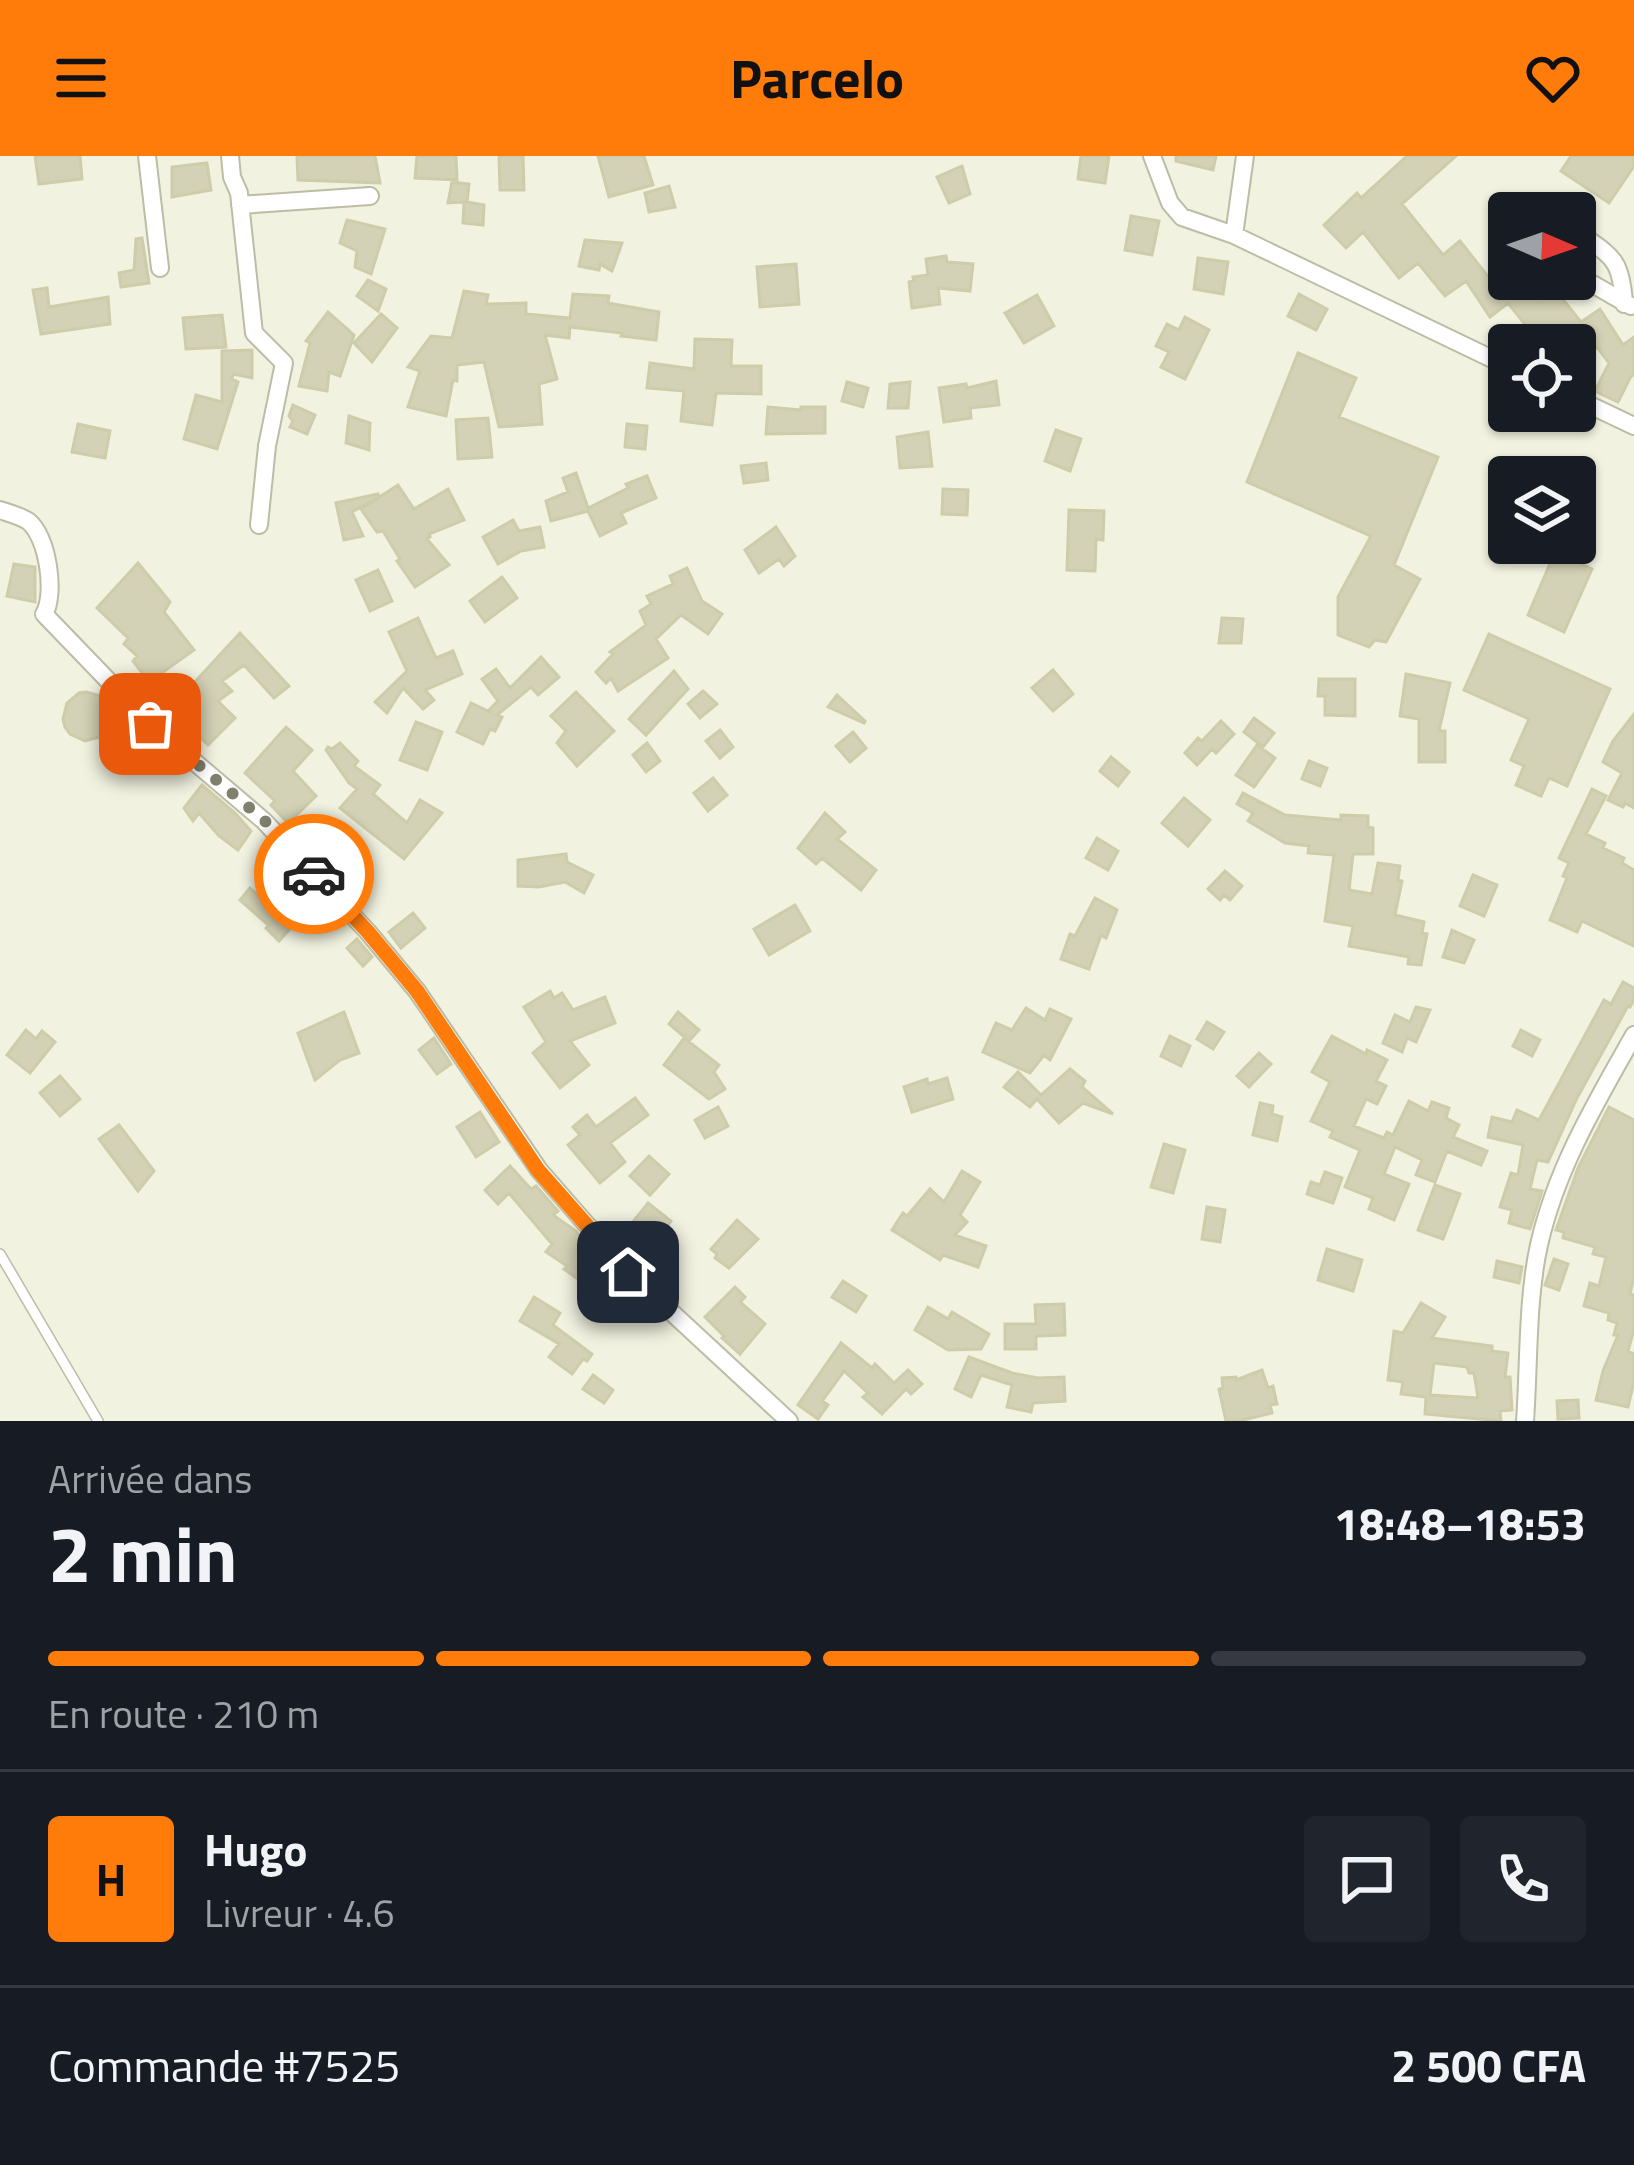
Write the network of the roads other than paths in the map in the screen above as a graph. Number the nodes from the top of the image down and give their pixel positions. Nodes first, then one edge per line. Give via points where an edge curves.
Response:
1 (148, 156) edge
2 (230, 156) edge
3 (1152, 156) edge
4 (1245, 156) edge
5 (370, 196) dead end
6 (240, 205) junction
7 (1234, 236) junction
8 (1596, 246) edge
9 (160, 268) dead end
10 (1596, 286) edge
11 (1629, 306) edge
12 (1488, 357) edge
13 (1596, 408) edge
14 (1634, 426) edge
15 (0, 510) edge
16 (260, 525) dead end
17 (1634, 1035) edge
18 (0, 1254) edge
19 (98, 1421) edge
20 (789, 1421) edge
21 (1525, 1421) edge

1 - 9 street
2 - 6 street
3 - 7 street via 1175,212
4 - 7 street
5 - 6 street
6 - 16 street via 254,333 284,363
7 - 12 street
8 - 11 street via 1615,260
10 - 11 street
13 - 14 street
15 - 20 street via 40,535 49,572 44,614 150,724 264,820 368,932 538,1170 628,1272
17 - 21 street via 1547,1213
18 - 19 lane

